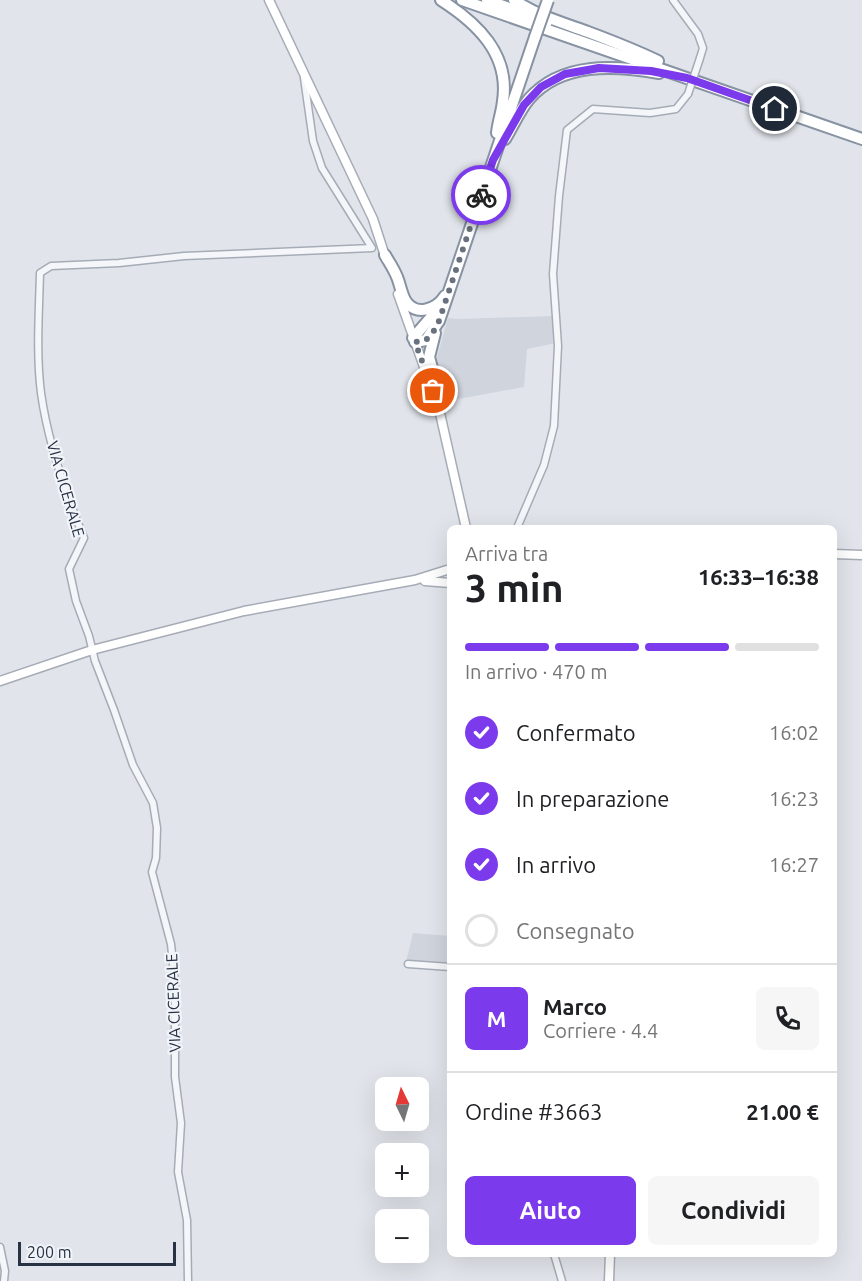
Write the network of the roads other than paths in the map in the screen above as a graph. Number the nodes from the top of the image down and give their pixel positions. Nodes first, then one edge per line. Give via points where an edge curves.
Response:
1 (269, 0) edge
2 (441, 0) edge
3 (462, 0) edge
4 (487, 0) edge
5 (514, 0) edge
6 (548, 0) edge
7 (672, 0) edge
8 (662, 62) junction
9 (304, 72) junction
10 (687, 78) junction
11 (862, 132) edge
12 (862, 139) edge
13 (493, 160) junction
14 (385, 255) junction
15 (450, 288) junction
16 (443, 300) junction
17 (437, 327) junction
18 (414, 340) junction
19 (439, 409) junction
20 (464, 516) junction
21 (466, 525) edge
22 (469, 525) edge
23 (518, 525) edge
24 (837, 554) edge
25 (862, 555) edge
26 (447, 570) edge
27 (415, 580) junction
28 (447, 583) edge
29 (92, 650) junction
30 (0, 681) edge
31 (408, 964) dead end
32 (447, 967) edge
33 (0, 1247) edge
34 (555, 1257) edge
35 (610, 1257) edge
36 (4, 1281) edge
37 (188, 1281) edge
38 (562, 1281) edge
39 (609, 1281) edge

1 - 9 main road
2 - 13 highway via 481,32 502,68 503,102
3 - 10 highway
4 - 8 highway
5 - 8 highway via 551,19
6 - 13 highway, bridge
7 - 23 street, bridge via 698,34 703,48 688,94 676,109 650,113 593,109 567,130 553,274 558,346 554,426 544,465
8 - 11 highway
9 - 14 main road via 373,219
9 - 29 street, VIA CICERALE via 313,141 322,168 372,248 51,266 40,273 41,392 61,476 84,538 69,569
10 - 12 highway
10 - 13 highway via 614,68 586,69 556,78 524,105
13 - 15 highway
14 - 16 highway via 411,307 428,310
14 - 18 main road
15 - 16 highway
15 - 17 highway
16 - 18 highway
17 - 18 highway via 426,340
17 - 19 highway via 429,357
18 - 19 main road
19 - 20 main road
20 - 21 main road
20 - 22 main road
24 - 25 main road
26 - 27 main road
27 - 28 main road
27 - 29 main road via 244,611
29 - 30 main road
29 - 37 street, VIA CICERALE via 133,765 153,803 157,828 152,872 171,944 175,984 174,1077 181,1123 178,1172 187,1220
31 - 32 street
33 - 36 street
34 - 38 street
35 - 39 main road

